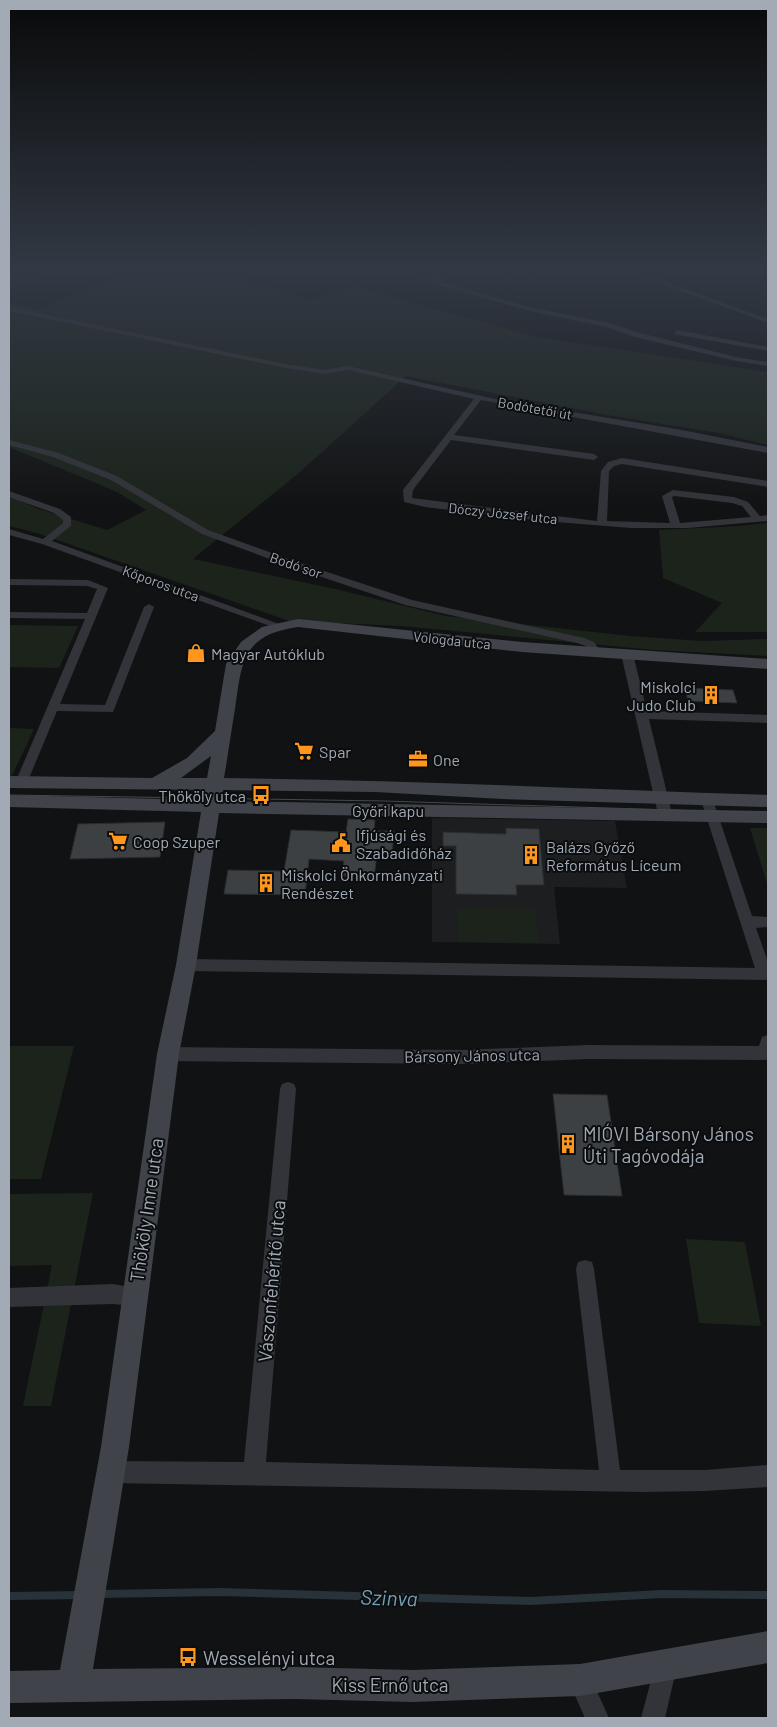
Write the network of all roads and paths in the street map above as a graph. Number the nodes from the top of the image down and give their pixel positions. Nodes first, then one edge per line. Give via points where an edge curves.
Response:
1 (200, 349) edge
2 (693, 349) edge
3 (768, 364) edge
4 (479, 397) junction
5 (449, 437) junction
6 (9, 442) edge
7 (768, 450) edge
8 (594, 456) dead end
9 (768, 484) edge
10 (9, 494) edge
11 (758, 518) junction
12 (768, 518) edge
13 (602, 523) junction
14 (676, 526) junction
15 (9, 532) edge
16 (45, 542) junction
17 (9, 582) edge
18 (149, 607) dead end
19 (9, 615) edge
20 (92, 616) junction
21 (277, 625) junction
22 (595, 652) junction
23 (627, 654) junction
24 (768, 664) edge
25 (52, 707) junction
26 (642, 715) junction
27 (768, 719) edge
28 (221, 735) junction
29 (15, 782) edge
30 (151, 784) junction
31 (214, 796) junction
32 (9, 801) edge
33 (768, 801) edge
34 (663, 806) junction
35 (710, 808) junction
36 (768, 817) edge
37 (747, 922) junction
38 (768, 922) edge
39 (186, 965) junction
40 (767, 978) edge
41 (768, 1042) edge
42 (168, 1054) junction
43 (288, 1089) dead end
44 (584, 1268) dead end
45 (134, 1296) junction
46 (9, 1298) edge
47 (110, 1472) junction
48 (254, 1473) junction
49 (768, 1476) edge
50 (610, 1480) junction
51 (768, 1648) edge
52 (666, 1666) junction
53 (580, 1680) junction
54 (74, 1686) junction
55 (9, 1687) edge
56 (596, 1718) edge
57 (652, 1718) edge

1 - 4 street, Bodótetői út via 324,372 348,368
2 - 3 street
4 - 5 street, Dóczy József utca
4 - 7 street, Bodótetői út
5 - 8 street
5 - 13 street, Dóczy József utca via 408,490 407,500
6 - 22 street, Bodó sor via 56,455 114,478 205,532 293,564 409,603 580,640 590,644
9 - 13 street via 622,461 610,464 605,471
10 - 16 street via 57,510 68,520 68,524
11 - 12 street, Dóczy József utca
11 - 14 street, Dóczy József utca
11 - 14 street via 739,502 673,493 667,496
13 - 14 street, Dóczy József utca
15 - 16 street, Kőporos utca
16 - 21 street, Kőporos utca
17 - 20 street, Kőporos utca via 88,583 103,588
18 - 25 street, Kőporos utca via 109,709
19 - 20 street
20 - 25 street, Kőporos utca
21 - 22 street, Vologda utca via 307,624 444,640
21 - 28 street, Thököly Imre utca via 253,637 242,648 234,664
22 - 23 street, Vologda utca
23 - 24 street, Vologda utca
23 - 26 street
25 - 29 street, Kőporos utca
26 - 27 street
26 - 34 street
28 - 30 street via 201,757 181,772
28 - 31 street, Thököly Imre utca
29 - 30 street, Győri kapu
30 - 31 street, Győri kapu
31 - 32 street, Győri kapu
31 - 34 street, Győri kapu
31 - 34 street, Győri kapu via 375,786
31 - 39 street, Thököly Imre utca
33 - 35 street, Győri kapu
34 - 35 street, Győri kapu
35 - 36 street, Győri kapu
35 - 37 street
37 - 38 street
37 - 40 street
39 - 40 street
39 - 42 street, Thököly Imre utca
41 - 42 street, Bársony János utca via 764,1053 588,1052 462,1057
42 - 45 street, Thököly Imre utca
43 - 48 street, Vászonfehérítő utca
44 - 50 street
45 - 46 street
45 - 47 street, Thököly Imre utca
47 - 48 street
47 - 54 street, Thököly Imre utca
48 - 50 street
49 - 50 street via 737,1480
51 - 52 street, Kiss Ernő utca
52 - 53 street, Kiss Ernő utca
52 - 57 street
53 - 54 street, Kiss Ernő utca via 412,1686 295,1683
53 - 56 street
54 - 55 street, Kiss Ernő utca

